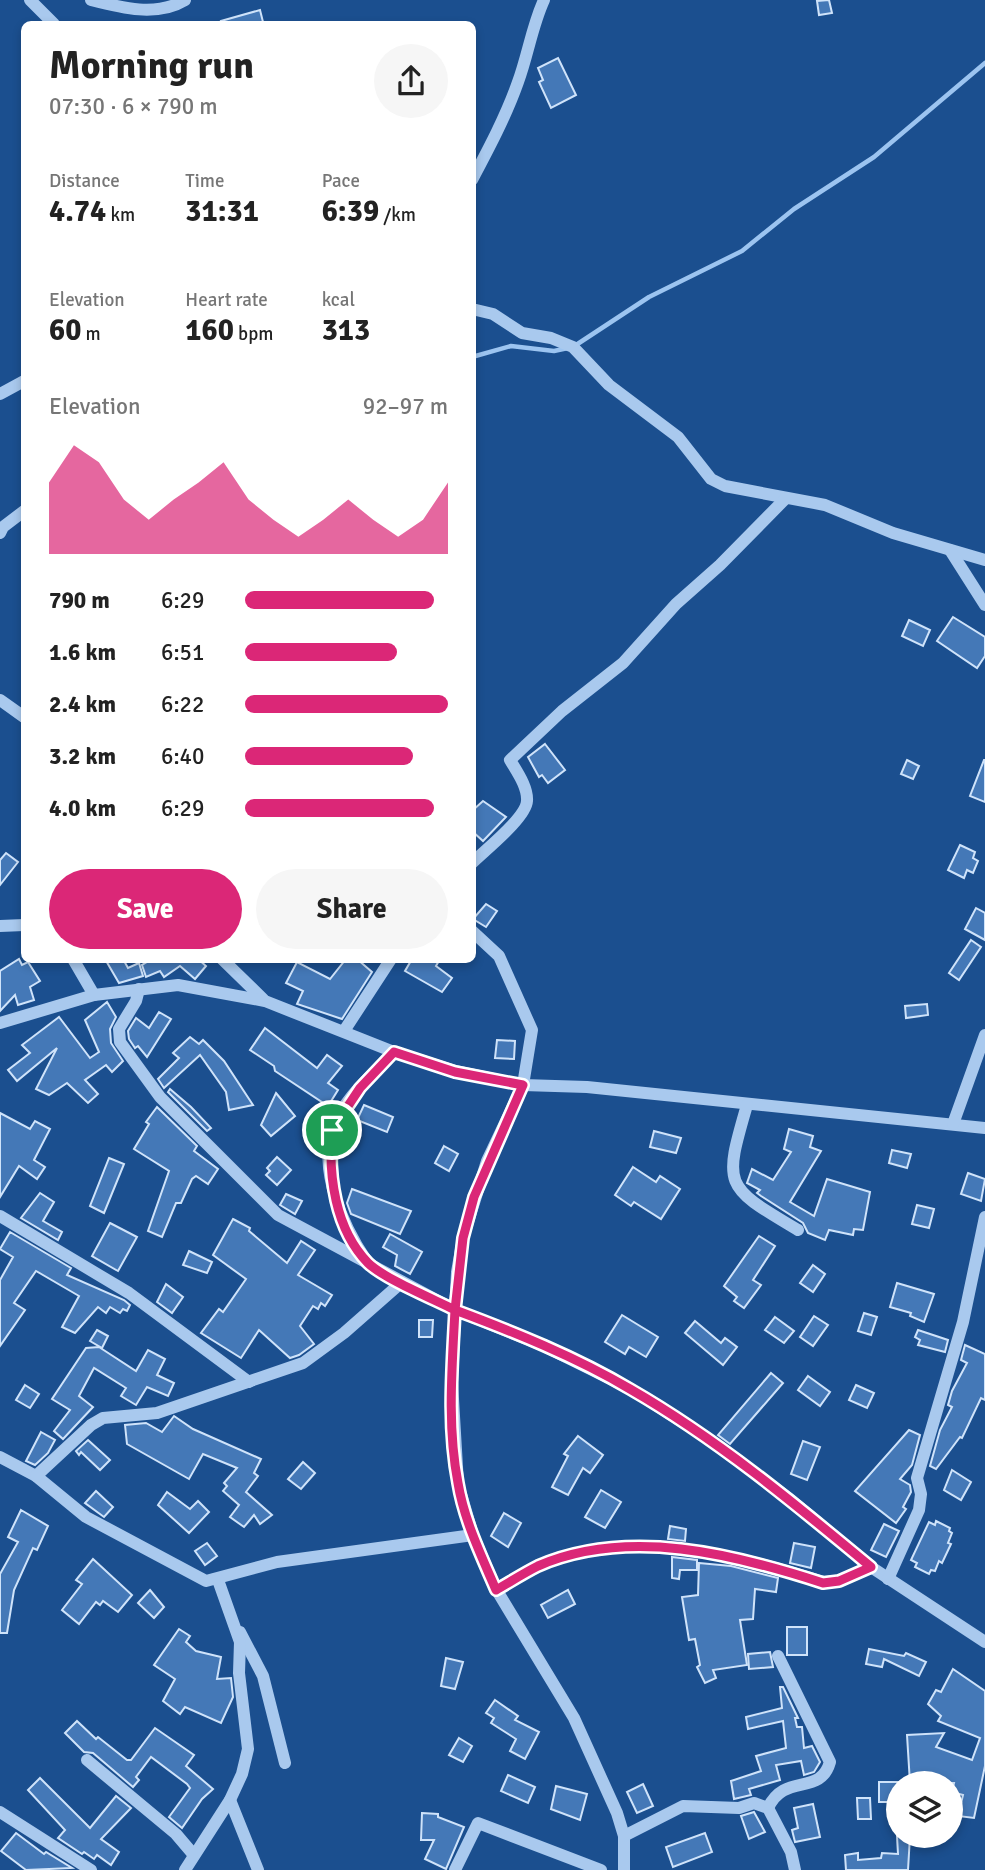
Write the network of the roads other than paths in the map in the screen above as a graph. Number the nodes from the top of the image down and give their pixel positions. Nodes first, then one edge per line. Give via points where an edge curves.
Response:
1 (30, 0) edge
2 (91, 0) edge
3 (185, 0) edge
4 (544, 0) edge
5 (51, 21) edge
6 (476, 172) edge
7 (476, 310) edge
8 (21, 382) edge
9 (0, 394) edge
10 (786, 498) junction
11 (21, 513) edge
12 (0, 533) edge
13 (950, 550) junction
14 (985, 560) edge
15 (985, 605) edge
16 (0, 700) edge
17 (21, 715) edge
18 (476, 859) edge
19 (21, 925) edge
20 (0, 926) edge
21 (476, 935) edge
22 (75, 963) edge
23 (226, 963) edge
24 (388, 963) edge
25 (139, 989) junction
26 (94, 995) junction
27 (265, 1001) junction
28 (0, 1023) edge
29 (344, 1031) junction
30 (985, 1035) edge
31 (394, 1052) junction
32 (523, 1085) junction
33 (747, 1105) junction
34 (953, 1124) junction
35 (985, 1128) edge
36 (0, 1216) edge
37 (985, 1217) edge
38 (798, 1230) dead end
39 (369, 1264) junction
40 (402, 1282) junction
41 (455, 1310) junction
42 (249, 1382) junction
43 (0, 1457) edge
44 (36, 1476) junction
45 (473, 1535) junction
46 (871, 1567) junction
47 (888, 1579) junction
48 (218, 1580) junction
49 (496, 1590) junction
50 (238, 1629) junction
51 (985, 1642) edge
52 (778, 1656) dead end
53 (87, 1760) dead end
54 (285, 1763) dead end
55 (230, 1800) junction
56 (768, 1808) junction
57 (0, 1812) edge
58 (624, 1836) junction
59 (193, 1854) junction
60 (259, 1869) edge
61 (91, 1870) edge
62 (185, 1870) edge
63 (455, 1870) edge
64 (601, 1870) edge
65 (624, 1870) edge
66 (795, 1870) edge

1 - 5 street
2 - 3 street via 135,9 173,7
4 - 6 street via 508,108
7 - 10 street via 493,314 522,333 573,346 609,385 678,437 711,479
8 - 9 street
10 - 13 street via 825,505
10 - 18 street via 676,604 623,663 510,760 527,791 528,804
11 - 12 street
13 - 14 street
13 - 15 street
16 - 17 street
19 - 20 street
21 - 32 street via 499,956 527,1014 531,1030
22 - 26 street
23 - 27 street
24 - 29 street
25 - 26 street
25 - 27 street via 178,985
25 - 39 street via 118,1036 160,1097 278,1215
26 - 28 street
27 - 29 street
29 - 31 street
30 - 34 street
31 - 32 street via 455,1072
31 - 39 street via 360,1088 332,1130 330,1152 338,1210
32 - 33 street via 587,1087
32 - 41 street via 474,1197 463,1238
33 - 34 street
33 - 38 street via 730,1160 733,1177 755,1205
34 - 35 street
36 - 42 street via 129,1293
37 - 47 street via 962,1322 917,1478 919,1510
39 - 40 street
40 - 41 street
40 - 42 street via 325,1349 303,1363
41 - 45 street via 454,1455
41 - 46 street via 544,1346 629,1388 790,1499
42 - 44 street via 157,1413 103,1418
43 - 44 street
44 - 48 street via 86,1517 195,1577
45 - 48 street via 276,1562
45 - 49 street
46 - 47 street
46 - 49 street via 823,1583 709,1553 654,1546 599,1550 552,1562
47 - 51 street
48 - 50 street
49 - 58 street via 574,1718
50 - 54 street via 263,1676
50 - 55 street via 247,1749
52 - 56 street via 830,1762 820,1780 774,1794
53 - 59 street via 176,1834
55 - 59 street
55 - 60 street
56 - 58 street via 754,1803 739,1808 683,1806
56 - 66 street via 791,1852
57 - 61 street
58 - 65 street
59 - 62 street
63 - 64 street via 478,1823

